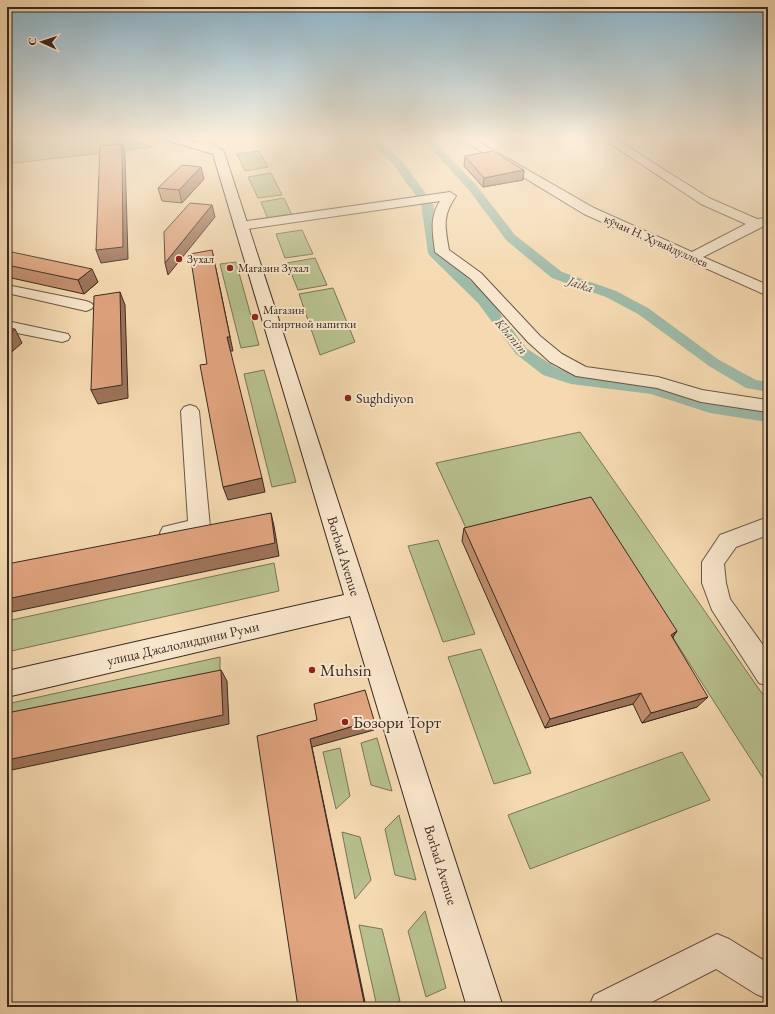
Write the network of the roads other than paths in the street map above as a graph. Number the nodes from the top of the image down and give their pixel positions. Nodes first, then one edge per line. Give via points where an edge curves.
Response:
1 (228, 185) edge
2 (545, 185) edge
3 (681, 185) edge
4 (762, 222) edge
5 (241, 226) junction
6 (692, 257) junction
7 (7, 289) edge
8 (768, 291) edge
9 (86, 306) dead end
10 (7, 326) edge
11 (62, 337) dead end
12 (768, 406) edge
13 (190, 411) dead end
14 (768, 526) edge
15 (153, 536) edge
16 (359, 603) junction
17 (768, 674) edge
18 (7, 684) edge
19 (768, 982) edge
20 (485, 1007) edge
21 (606, 1007) edge

1 - 5 street, Borbad Avenue
2 - 6 street, кӯчаи Н. Ҳувайдуллоев via 589,211
3 - 4 street via 705,201
4 - 6 street
5 - 12 street via 450,196 438,215 442,252 476,276 534,339 556,358 582,372 658,383 701,396
5 - 16 street, Borbad Avenue
6 - 8 street, кӯчаи Н. Ҳувайдуллоев
7 - 9 street
10 - 11 street
13 - 15 street via 199,527
14 - 17 street via 728,541 713,562 714,583 720,602
16 - 18 street, улица Джалолиддини Руми
16 - 20 street, Borbad Avenue
19 - 21 street via 717,951

